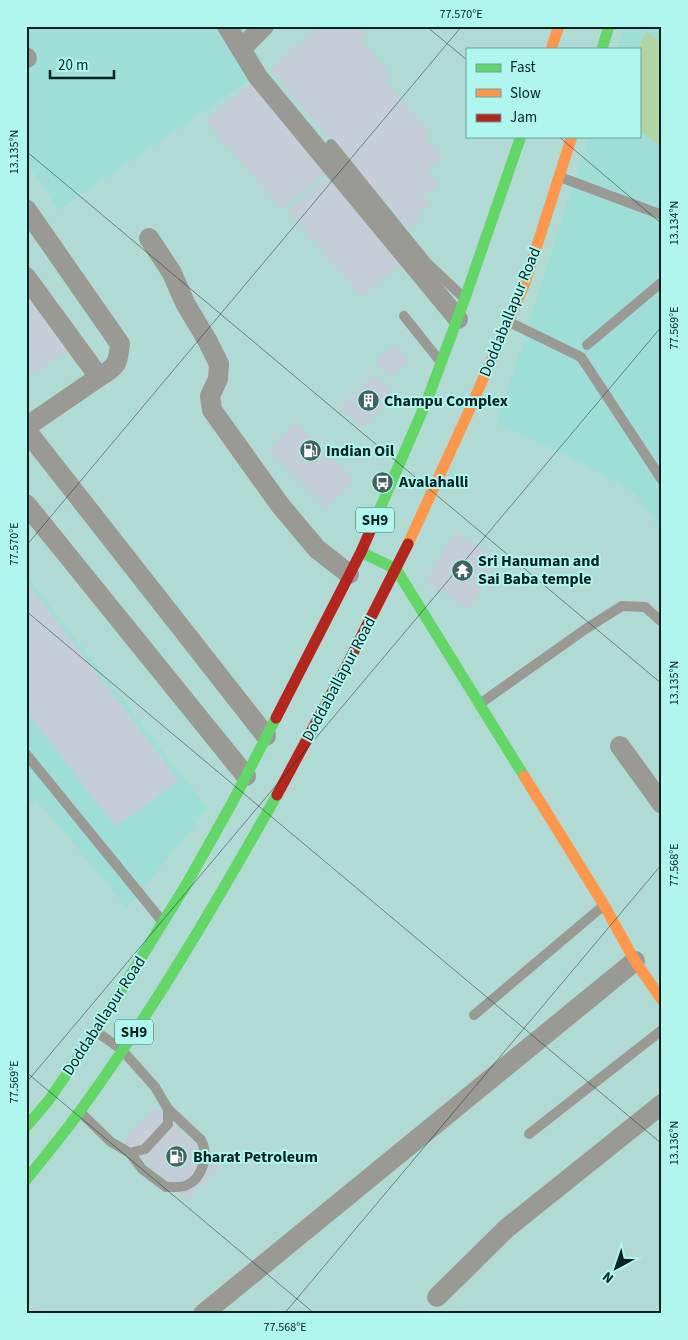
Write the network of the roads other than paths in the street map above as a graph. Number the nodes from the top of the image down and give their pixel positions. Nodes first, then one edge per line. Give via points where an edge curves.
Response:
1 (227, 26) edge
2 (264, 26) edge
3 (559, 26) edge
4 (609, 26) edge
5 (551, 48) edge
6 (602, 48) edge
7 (241, 49) junction
8 (520, 138) edge
9 (571, 138) edge
10 (331, 144) dead end
11 (559, 177) junction
12 (662, 215) edge
13 (29, 218) edge
14 (149, 238) dead end
15 (26, 277) edge
16 (662, 282) edge
17 (465, 298) junction
18 (404, 316) dead end
19 (458, 319) junction
20 (508, 321) junction
21 (586, 345) dead end
22 (442, 363) junction
23 (98, 377) junction
24 (26, 429) edge
25 (662, 480) edge
26 (26, 504) edge
27 (361, 552) junction
28 (396, 569) junction
29 (349, 574) junction
30 (662, 622) edge
31 (480, 704) junction
32 (266, 736) junction
33 (620, 746) dead end
34 (26, 754) edge
35 (246, 776) junction
36 (662, 804) edge
37 (604, 905) junction
38 (163, 922) junction
39 (635, 961) junction
40 (661, 996) edge
41 (474, 1016) dead end
42 (662, 1030) edge
43 (96, 1031) junction
44 (122, 1050) junction
45 (662, 1104) edge
46 (168, 1109) junction
47 (80, 1112) junction
48 (26, 1127) edge
49 (529, 1134) dead end
50 (130, 1153) junction
51 (26, 1180) edge
52 (437, 1297) dead end
53 (203, 1314) edge

1 - 7 street
2 - 7 street
3 - 5 main road
4 - 6 main road
7 - 19 street via 258,77
8 - 17 main road, Doddaballapur Road / SH9
9 - 11 main road, Doddaballapur Road / SH9
10 - 17 lane via 427,263
11 - 12 lane
11 - 20 main road, Doddaballapur Road / SH9 via 525,282
13 - 23 street via 120,344 119,360 114,368
14 - 29 street via 172,273 219,364 218,380 210,396 212,410 280,505 317,549
15 - 23 street
16 - 21 lane
17 - 19 main road, Doddaballapur Road / SH9
18 - 22 lane
19 - 22 main road, Doddaballapur Road / SH9
20 - 25 lane via 581,358
20 - 28 main road, Doddaballapur Road / SH9
22 - 27 main road, Doddaballapur Road / SH9
23 - 24 street
24 - 32 street
26 - 35 street
27 - 28 main road
27 - 29 main road, Doddaballapur Road / SH9
28 - 31 main road
28 - 44 main road, Doddaballapur Road / SH9 via 231,877
29 - 32 main road, Doddaballapur Road / SH9
30 - 31 lane via 645,607 622,606
31 - 37 main road
32 - 35 main road, Doddaballapur Road / SH9
33 - 36 street
34 - 38 lane
35 - 38 main road, Doddaballapur Road / SH9
37 - 39 main road
37 - 41 lane
38 - 43 main road, Doddaballapur Road / SH9
39 - 40 main road
39 - 53 street
42 - 49 lane
43 - 44 lane
43 - 48 main road, Doddaballapur Road / SH9 via 49,1100
44 - 46 lane via 155,1087
44 - 47 main road, Doddaballapur Road / SH9
45 - 52 street via 507,1228
46 - 50 lane via 168,1124 145,1149
46 - 50 lane via 205,1146 206,1161 195,1178 186,1186 166,1187 142,1169
47 - 50 lane via 111,1142
47 - 51 main road, Doddaballapur Road / SH9

